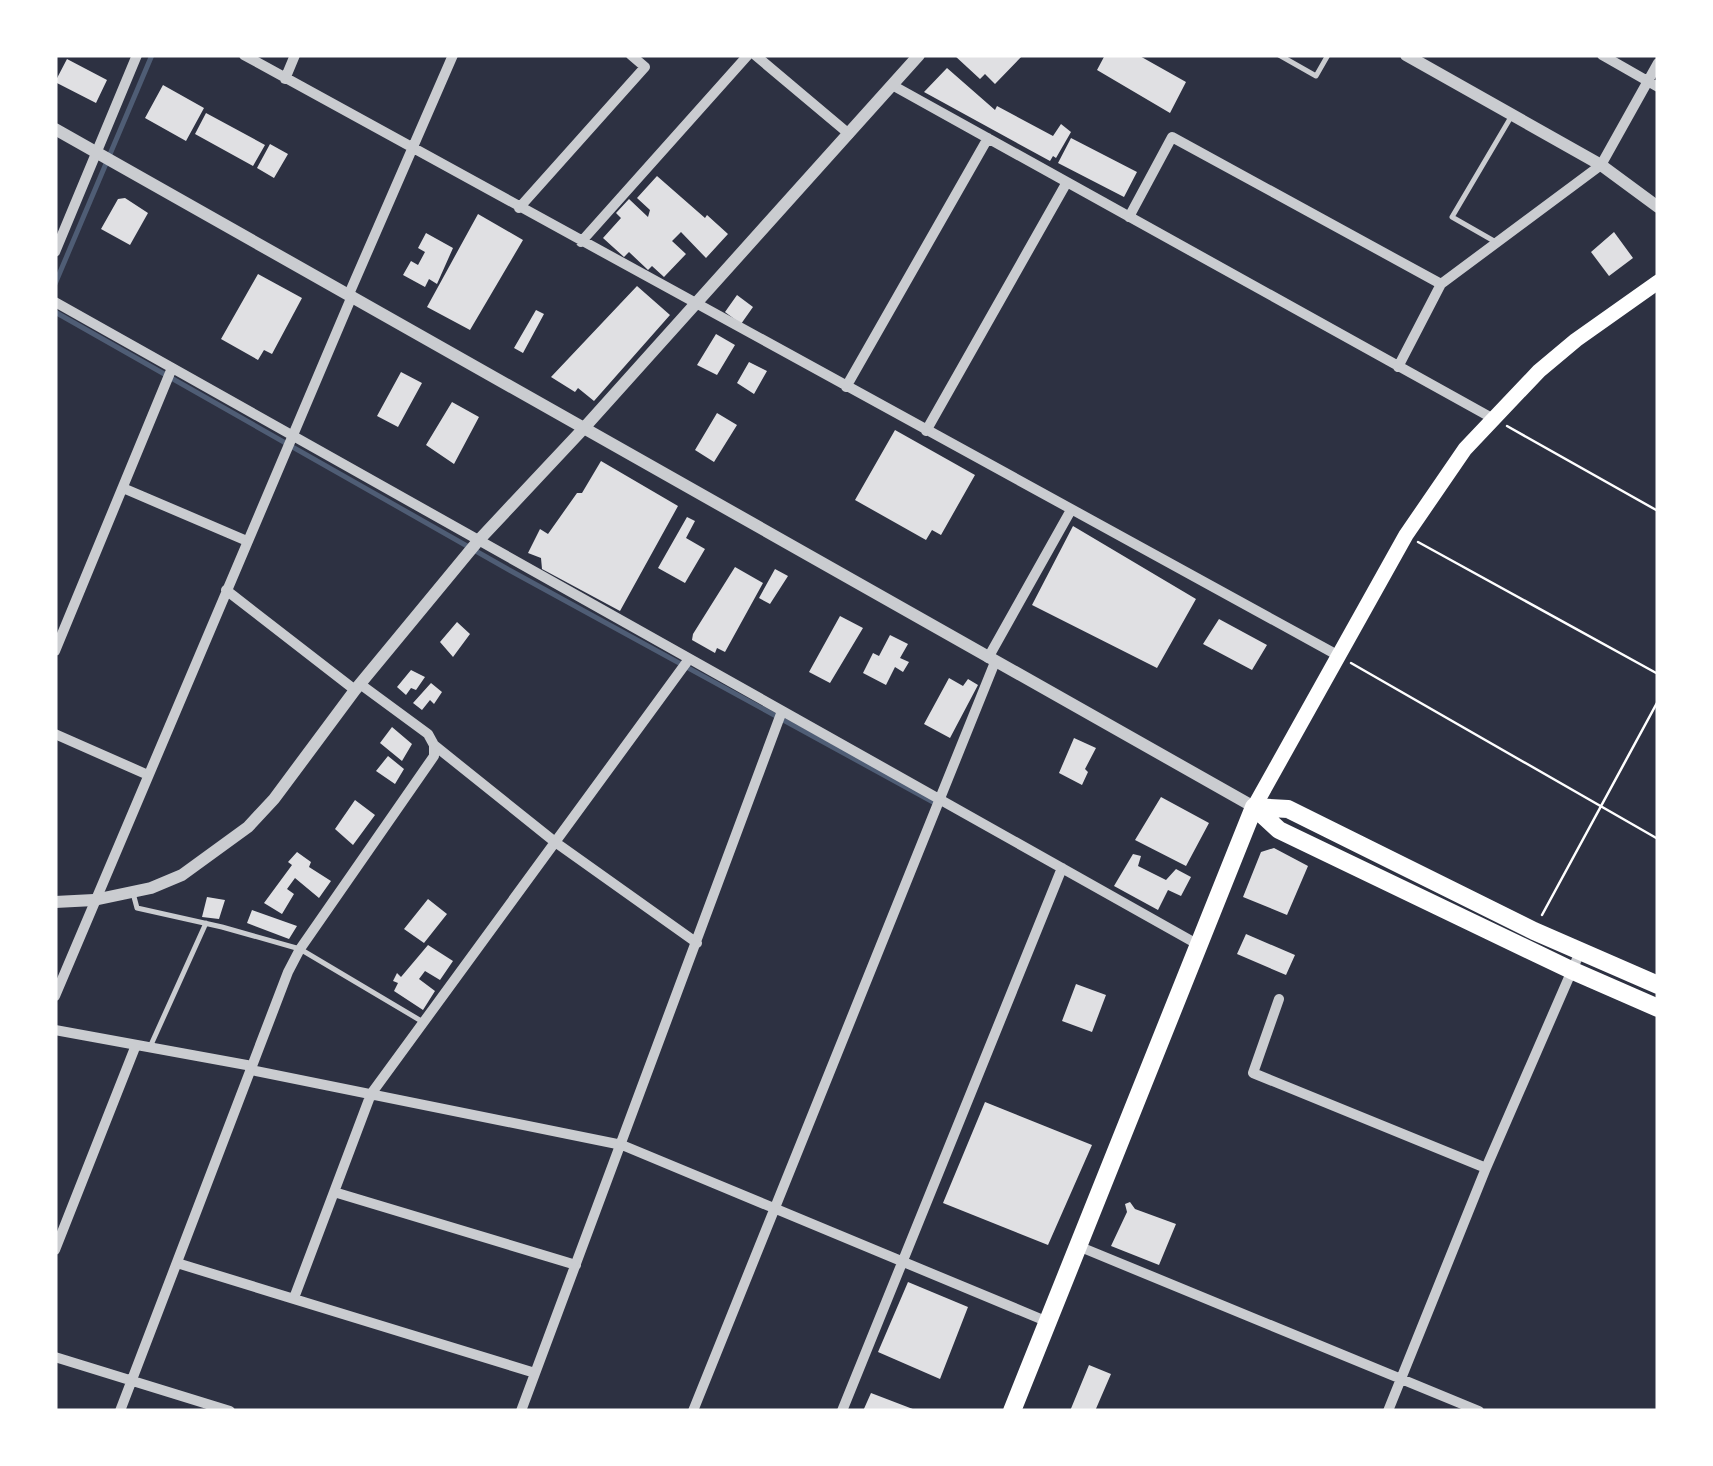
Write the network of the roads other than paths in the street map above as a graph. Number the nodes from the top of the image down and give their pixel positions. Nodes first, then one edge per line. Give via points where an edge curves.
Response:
1 (137, 55) edge
2 (244, 55) edge
3 (295, 55) edge
4 (453, 55) edge
5 (631, 55) edge
6 (752, 55) edge
7 (919, 55) edge
8 (1279, 55) edge
9 (1328, 55) edge
10 (1406, 55) edge
11 (1602, 55) edge
12 (1658, 63) edge
13 (285, 79) junction
14 (892, 84) junction
15 (1653, 84) edge
16 (1513, 114) junction
17 (55, 130) edge
18 (849, 134) junction
19 (988, 138) junction
20 (413, 149) junction
21 (96, 152) junction
22 (1601, 165) junction
23 (1066, 182) junction
24 (1658, 207) edge
25 (519, 208) junction
26 (1129, 217) junction
27 (581, 242) junction
28 (1496, 243) junction
29 (55, 252) edge
30 (1658, 282) edge
31 (1441, 284) junction
32 (350, 295) junction
33 (55, 302) edge
34 (695, 305) junction
35 (1398, 367) junction
36 (172, 368) junction
37 (846, 388) junction
38 (1492, 418) junction
39 (584, 428) junction
40 (926, 431) junction
41 (292, 435) junction
42 (122, 488) junction
43 (1071, 510) junction
44 (478, 540) junction
45 (247, 541) junction
46 (226, 590) junction
47 (55, 651) edge
48 (1339, 656) junction
49 (689, 659) junction
50 (992, 660) junction
51 (358, 687) junction
52 (782, 711) junction
53 (55, 734) edge
54 (434, 745) junction
55 (148, 775) junction
56 (940, 800) junction
57 (1254, 807) junction
58 (556, 842) junction
59 (1062, 868) junction
60 (133, 893) junction
61 (94, 900) junction
62 (55, 902) edge
63 (206, 923) junction
64 (697, 943) junction
65 (1197, 944) junction
66 (300, 949) junction
67 (1580, 952) junction
68 (1571, 970) junction
69 (1658, 985) edge
70 (55, 996) edge
71 (1279, 999) dead end
72 (1658, 1008) edge
73 (424, 1023) junction
74 (55, 1030) edge
75 (136, 1044) junction
76 (150, 1047) junction
77 (252, 1068) junction
78 (371, 1094) junction
79 (622, 1144) junction
80 (1486, 1168) junction
81 (334, 1192) junction
82 (774, 1209) junction
83 (1078, 1246) junction
84 (55, 1250) edge
85 (177, 1263) junction
86 (900, 1263) junction
87 (576, 1265) junction
88 (294, 1298) junction
89 (1048, 1322) junction
90 (55, 1357) edge
91 (535, 1374) junction
92 (1401, 1379) junction
93 (132, 1380) junction
94 (120, 1411) edge
95 (230, 1411) edge
96 (521, 1411) edge
97 (693, 1411) edge
98 (842, 1411) edge
99 (1012, 1411) edge
100 (1388, 1411) edge
101 (1479, 1411) edge

1 - 21 street
2 - 13 street
3 - 13 street
4 - 20 street
5 - 25 street via 644,67
6 - 18 street
6 - 27 street
7 - 14 street
8 - 9 lane via 1316,76
10 - 16 street
11 - 15 street
12 - 15 street
13 - 20 street
14 - 18 street
14 - 19 street
15 - 22 street
16 - 22 street
16 - 28 lane via 1452,217
17 - 21 street
18 - 34 street
19 - 23 street
19 - 37 street
20 - 25 street
20 - 32 street
21 - 29 street
21 - 32 street
22 - 24 street
22 - 28 street
23 - 26 street
23 - 40 street
25 - 27 street
26 - 31 street via 1172,137
26 - 35 street
27 - 34 street
28 - 31 street
30 - 38 main road via 1576,340
31 - 35 street
32 - 39 street
32 - 41 street
33 - 36 street
34 - 37 street
34 - 39 street
35 - 38 street
36 - 41 street
36 - 42 street
37 - 40 street
38 - 48 main road via 1440,482
39 - 44 street
39 - 50 street
40 - 43 street
41 - 44 street
41 - 45 street
42 - 45 street
42 - 47 street
43 - 48 street
43 - 50 street
44 - 49 street
44 - 51 street
45 - 46 street
46 - 51 street
46 - 55 street
48 - 57 main road
49 - 52 street
49 - 58 street
50 - 56 street
50 - 57 street
51 - 54 street via 428,734
51 - 60 street via 248,826 182,875
52 - 56 street
52 - 64 street
53 - 55 street
54 - 58 street
54 - 66 street via 434,756
55 - 61 street
56 - 59 street
56 - 82 street
57 - 65 highway
57 - 67 highway via 1288,809
57 - 68 highway via 1279,830
58 - 64 street
58 - 73 street
59 - 65 street
59 - 86 street
60 - 61 street
60 - 63 lane via 137,908
61 - 62 street
61 - 70 street
63 - 66 lane
63 - 76 lane
64 - 79 street
65 - 83 highway
66 - 73 lane
66 - 77 street
67 - 68 street
67 - 69 highway
68 - 72 highway
68 - 80 street
71 - 80 street via 1253,1073
73 - 78 street
74 - 75 street
75 - 76 street
75 - 84 street
76 - 77 street
77 - 78 street
77 - 85 street
78 - 79 street
78 - 81 street
79 - 82 street
79 - 87 street
80 - 92 street
81 - 87 street
81 - 88 street
82 - 86 street
82 - 97 street
83 - 89 highway
83 - 92 street
85 - 88 street
85 - 93 street
86 - 89 street
86 - 98 street
87 - 91 street
88 - 91 street
89 - 99 highway
90 - 93 street
91 - 96 street
92 - 100 street
92 - 101 street
93 - 94 street
93 - 95 street

